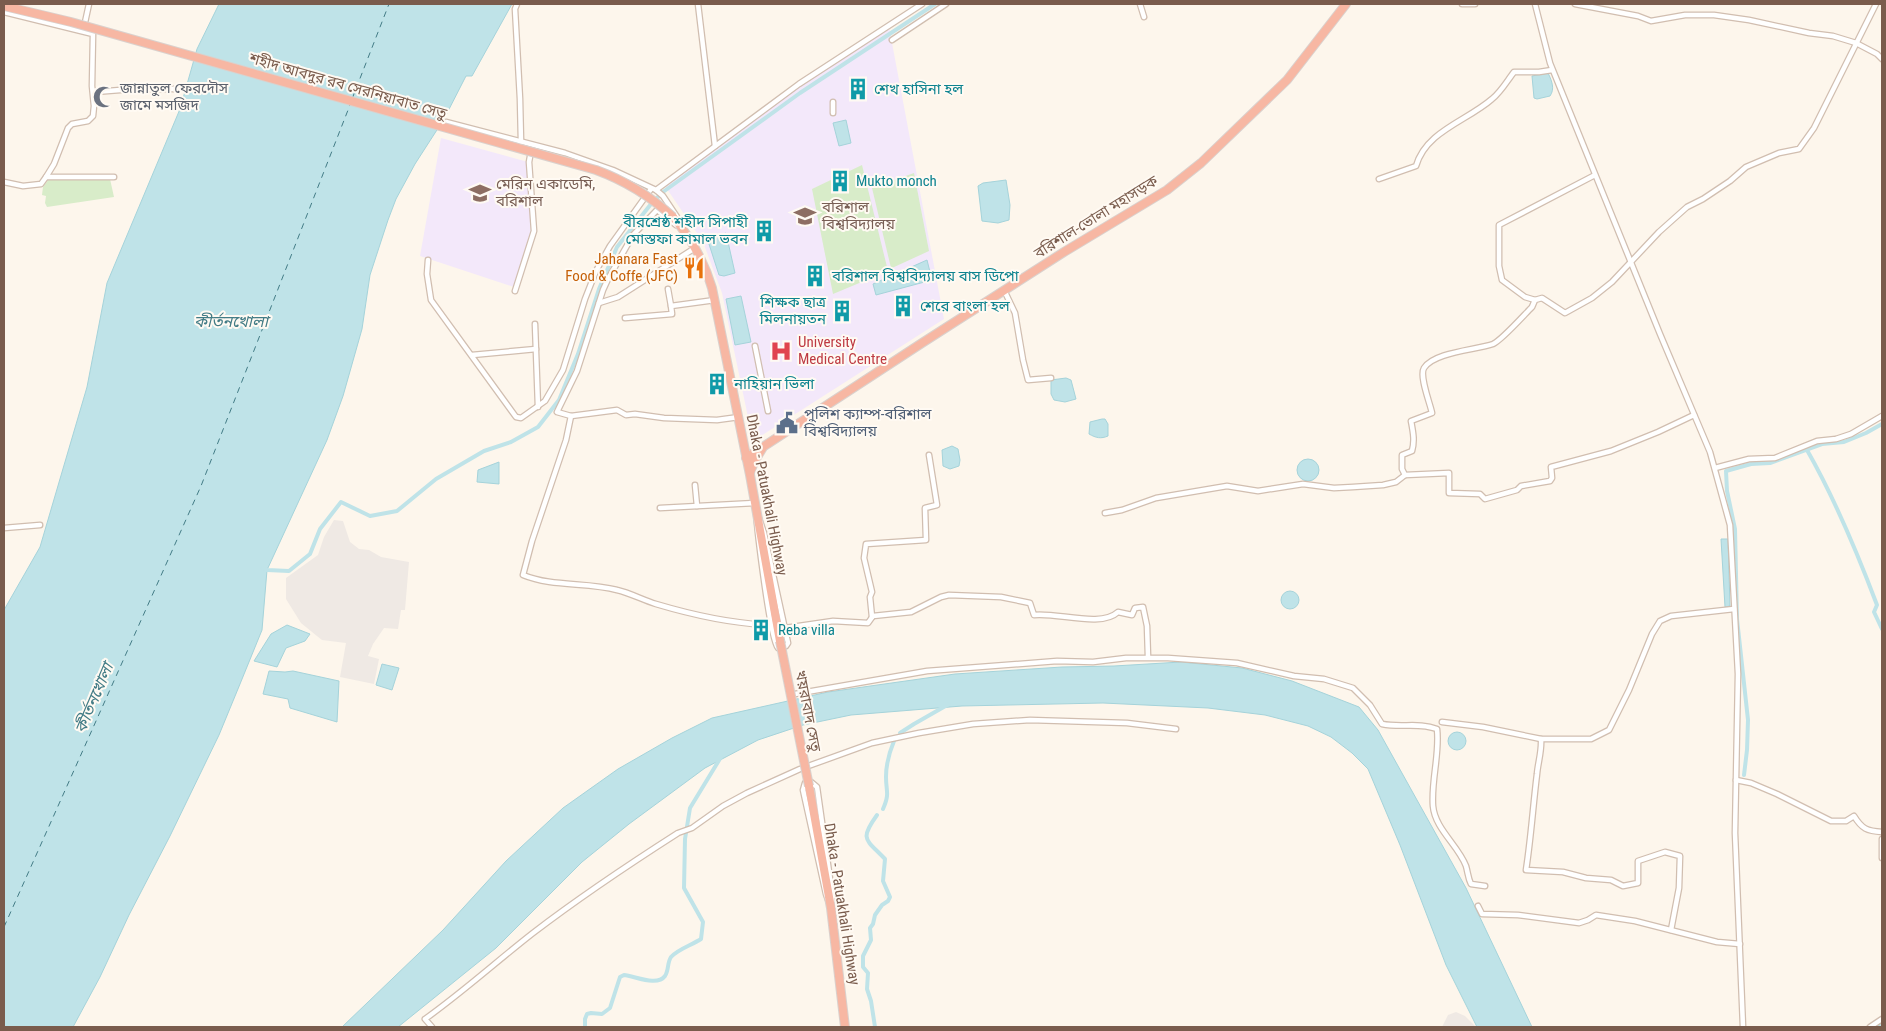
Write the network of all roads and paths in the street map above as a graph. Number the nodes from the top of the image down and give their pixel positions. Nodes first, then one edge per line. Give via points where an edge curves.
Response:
1 (88, 4) edge
2 (517, 4) edge
3 (698, 4) edge
4 (922, 4) edge
5 (946, 4) edge
6 (1140, 4) edge
7 (1346, 4) edge
8 (1462, 4) edge
9 (1475, 4) edge
10 (1536, 4) edge
11 (1575, 4) edge
12 (1876, 4) edge
13 (4, 6) edge
14 (4, 12) edge
15 (1144, 17) dead end
16 (83, 31) junction
17 (892, 40) dead end
18 (1856, 43) junction
19 (1882, 59) edge
20 (1552, 70) junction
21 (174, 89) dead end
22 (93, 90) junction
23 (833, 102) dead end
24 (833, 113) dead end
25 (446, 122) dead end
26 (521, 142) junction
27 (532, 145) junction
28 (715, 146) junction
29 (1595, 175) junction
30 (46, 177) junction
31 (114, 177) dead end
32 (1379, 179) dead end
33 (4, 182) edge
34 (655, 190) junction
35 (673, 217) joint
36 (684, 230) junction
37 (695, 248) junction
38 (428, 260) dead end
39 (1630, 262) junction
40 (668, 289) dead end
41 (1004, 290) junction
42 (515, 291) dead end
43 (715, 300) junction
44 (1535, 300) junction
45 (599, 303) junction
46 (671, 306) junction
47 (625, 318) dead end
48 (535, 324) dead end
49 (755, 346) dead end
50 (536, 349) junction
51 (472, 355) junction
52 (1051, 378) dead end
53 (538, 406) junction
54 (768, 411) dead end
55 (1694, 414) junction
56 (571, 416) junction
57 (1882, 416) edge
58 (738, 417) junction
59 (742, 437) junction
60 (764, 446) junction
61 (929, 455) dead end
62 (746, 458) junction
63 (1715, 468) junction
64 (750, 475) junction
65 (1405, 475) junction
66 (695, 485) dead end
67 (697, 506) junction
68 (755, 506) junction
69 (660, 508) dead end
70 (1105, 513) dead end
71 (40, 525) dead end
72 (4, 528) edge
73 (1734, 609) junction
74 (872, 617) junction
75 (772, 625) junction
76 (785, 628) junction
77 (780, 641) joint
78 (1148, 657) junction
79 (795, 694) dead end
80 (1442, 722) dead end
81 (1176, 728) dead end
82 (1540, 739) junction
83 (1736, 780) junction
84 (809, 786) joint
85 (1882, 832) edge
86 (1882, 839) edge
87 (1882, 858) edge
88 (1485, 886) dead end
89 (1478, 906) dead end
90 (831, 908) junction
91 (1671, 930) junction
92 (1740, 944) junction
93 (1882, 1019) edge
94 (432, 1027) edge
95 (845, 1027) edge
96 (1743, 1027) edge
97 (1870, 1027) edge

1 - 16 street
2 - 26 street
3 - 28 street
4 - 28 street via 799,84
5 - 17 street
6 - 15 street
7 - 41 highway, বরিশাল-ভোলা মহাসড়ক via 1287,80 1201,163 1167,190
8 - 9 street
10 - 20 street
11 - 18 street via 1651,21 1685,15 1714,15
12 - 18 street
13 - 35 highway, শহীদ আবদুর রব সেরনিয়াবাত সেতু, bridge via 596,170 640,190
14 - 16 street
16 - 22 street via 93,36
18 - 19 street
18 - 39 street via 1814,128 1799,150 1779,153 1746,167 1730,181 1687,207
20 - 29 street
20 - 32 street via 1514,72 1492,99 1428,144 1419,154 1416,166
21 - 22 street
22 - 30 street via 93,116 68,128
23 - 24 street
25 - 26 street
26 - 27 street
27 - 34 street via 599,164
27 - 42 street via 529,162 534,231
28 - 34 street
29 - 39 street
29 - 44 street via 1499,225 1502,280 1525,297
30 - 31 street
30 - 33 street via 43,183 23,186
34 - 36 street via 663,196
34 - 53 street via 615,239 596,271 563,370 545,401
35 - 36 highway, Dhaka - Patuakhali Highway
36 - 37 highway, Dhaka - Patuakhali Highway
36 - 45 street via 659,210 654,211 633,235 608,279
37 - 43 highway, Dhaka - Patuakhali Highway via 709,276
37 - 45 street via 618,297
38 - 51 street via 430,300
39 - 44 street via 1592,298 1565,313 1542,298
39 - 55 street
40 - 46 street
41 - 52 street via 1015,313 1028,380
41 - 60 highway, বরিশাল-ভোলা মহাসড়ক
43 - 46 street
43 - 58 highway, Dhaka - Patuakhali Highway
44 - 65 street via 1532,307 1494,344 1452,353 1431,361 1424,368 1422,375 1432,413 1411,421 1414,433 1412,451 1402,455
45 - 56 street via 577,371 557,412
46 - 47 street via 672,314
48 - 50 street
49 - 54 street
50 - 51 street
50 - 53 street
51 - 53 street via 516,417 521,418
55 - 63 street
55 - 65 street via 1611,451 1551,467 1550,481 1521,486 1485,499 1480,494 1449,493 1449,473
56 - 58 street via 617,410 626,415 664,418 717,420
56 - 75 street via 523,575 617,590 692,613 753,625
57 - 63 street via 1851,434 1817,441 1775,458 1750,459
58 - 59 highway, Dhaka - Patuakhali Highway
59 - 60 highway via 750,444
59 - 62 highway, Dhaka - Patuakhali Highway
60 - 62 highway, বরিশাল-ভোলা মহাসড়ক
60 - 64 highway
61 - 74 street via 937,505 925,508 926,540 866,544 864,558 872,592
62 - 64 highway, Dhaka - Patuakhali Highway
63 - 73 street via 1730,525
64 - 68 highway, Dhaka - Patuakhali Highway
65 - 70 street via 1396,482 1353,487 1303,484 1258,491 1228,486 1156,498
66 - 67 street
67 - 68 street
67 - 69 street
68 - 75 street
68 - 76 street
68 - 77 highway, Dhaka - Patuakhali Highway
71 - 72 street
73 - 82 street via 1671,616 1660,621 1609,730 1591,739
73 - 83 street via 1738,674
74 - 76 street via 868,623 833,621
74 - 78 street via 911,612 949,595 1002,597 1030,603 1034,614 1078,618 1111,618 1118,612 1132,615 1135,608 1143,607
75 - 76 street via 778,648 788,643
77 - 84 highway, খয়রাবাদ সেতু, bridge
78 - 79 street via 927,671
78 - 88 street via 1236,663 1324,679 1353,688 1370,705 1382,724 1416,724 1437,729 1433,788 1436,819 1466,866 1471,884
80 - 82 street
81 - 94 street via 1030,720 973,724 872,743 800,769 723,806 590,890 425,1018
82 - 91 street via 1526,870 1563,872 1611,880 1623,886 1638,883 1638,861 1665,852 1680,856 1679,888
83 - 85 street via 1777,794 1831,821 1846,821 1854,816 1860,827
83 - 92 street
84 - 90 highway, Dhaka - Patuakhali Highway
86 - 87 street
89 - 91 street via 1482,914 1579,923 1596,915
90 - 90 street via 803,790 805,784 811,782 817,787 832,894
90 - 95 highway, Dhaka - Patuakhali Highway
91 - 92 street via 1716,942
92 - 96 street
93 - 97 street

